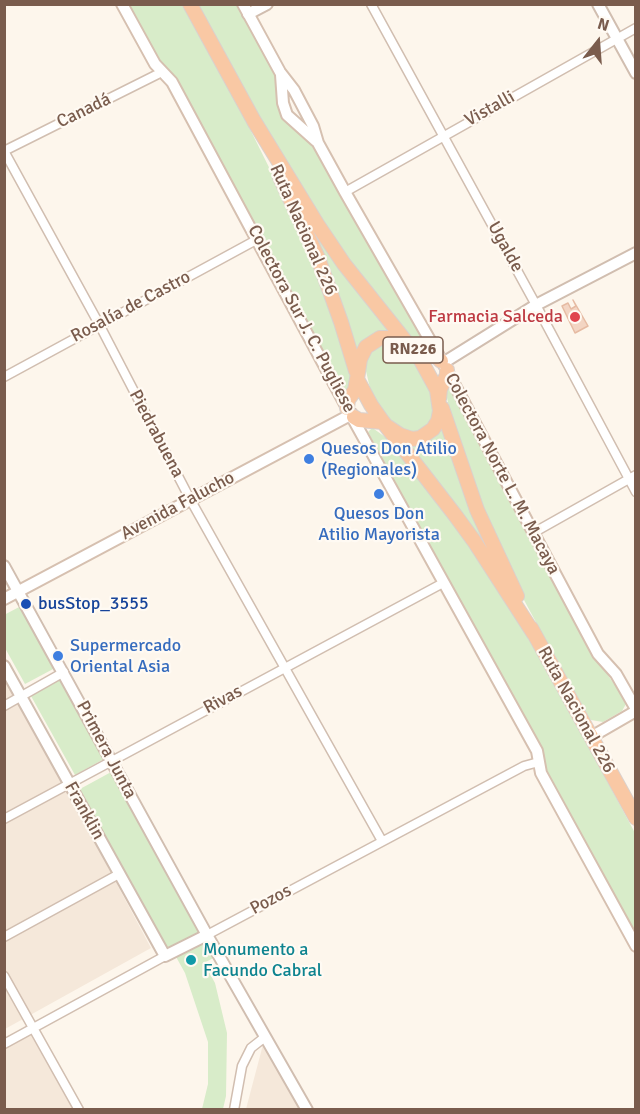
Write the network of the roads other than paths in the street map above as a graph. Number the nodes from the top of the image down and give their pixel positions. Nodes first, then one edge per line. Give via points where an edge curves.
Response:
1 (122, 4) edge
2 (190, 4) edge
3 (267, 4) edge
4 (371, 4) edge
5 (598, 4) edge
6 (245, 9) edge
7 (636, 28) edge
8 (617, 38) junction
9 (160, 70) junction
10 (280, 72) junction
11 (636, 73) edge
12 (254, 121) junction
13 (444, 135) junction
14 (318, 143) junction
15 (4, 151) edge
16 (345, 192) junction
17 (258, 239) junction
18 (636, 253) edge
19 (536, 305) junction
20 (99, 324) junction
21 (409, 345) junction
22 (444, 365) junction
23 (4, 377) edge
24 (357, 377) junction
25 (440, 402) junction
26 (351, 413) junction
27 (384, 424) junction
28 (632, 477) edge
29 (636, 492) edge
30 (190, 499) junction
31 (533, 533) junction
32 (4, 566) edge
33 (443, 583) junction
34 (19, 592) junction
35 (4, 599) edge
36 (534, 634) junction
37 (4, 666) edge
38 (285, 667) junction
39 (64, 672) junction
40 (21, 697) junction
41 (4, 706) edge
42 (636, 710) edge
43 (591, 736) junction
44 (112, 760) junction
45 (539, 765) junction
46 (69, 784) junction
47 (636, 818) edge
48 (4, 819) edge
49 (382, 841) junction
50 (119, 874) junction
51 (207, 935) junction
52 (4, 937) edge
53 (636, 946) edge
54 (165, 956) junction
55 (4, 976) edge
56 (33, 1029) junction
57 (265, 1036) junction
58 (4, 1044) edge
59 (79, 1110) edge
60 (234, 1110) edge
61 (307, 1110) edge

1 - 9 main road, Colectora Sur J. C. Pugliese
2 - 12 highway, Ruta Nacional 226 / RN226
3 - 6 main road
4 - 13 street, Ugalde
5 - 8 main road
6 - 10 main road, Colectora Norte L. M. Macaya
7 - 8 street, Vistalli
8 - 11 main road
8 - 13 street, Vistalli
9 - 15 street, Canadá
9 - 17 main road, Colectora Sur J. C. Pugliese via 172,82
10 - 14 main road, Colectora Norte L. M. Macaya via 294,90
10 - 14 main road, Colectora Norte L. M. Macaya via 287,115
12 - 21 highway, Ruta Nacional 226 / RN226 via 335,251
12 - 24 highway, Ruta Nacional 226 / RN226 via 312,242
13 - 16 street, Vistalli
13 - 19 street, Ugalde
14 - 16 main road, Colectora Norte L. M. Macaya
15 - 20 street, Piedrabuena
16 - 22 main road, Colectora Norte L. M. Macaya
17 - 20 street, Rosalía de Castro
17 - 26 main road, Colectora Sur J. C. Pugliese
18 - 19 main road
19 - 22 main road
19 - 28 street, Ugalde
20 - 23 street, Rosalía de Castro
20 - 30 street, Piedrabuena
21 - 22 highway via 418,352 436,356
21 - 24 highway, RN226 via 392,338 375,340 362,352
21 - 25 highway, Ruta Nacional 226 / RN226 via 425,366
22 - 25 highway via 447,375 440,390
22 - 31 main road, Colectora Norte L. M. Macaya
24 - 26 highway via 348,400
24 - 27 highway, Ruta Nacional 226 / RN226
25 - 27 highway via 438,421 425,436 406,437
25 - 36 highway, Ruta Nacional 226 / RN226 via 477,510
26 - 27 highway via 359,420
26 - 30 main road, Avenida Falucho
26 - 33 main road, Colectora Sur J. C. Pugliese
27 - 36 highway, Ruta Nacional 226 / RN226 via 474,541
28 - 29 street, Ugalde
28 - 31 street
30 - 34 main road, Avenida Falucho
30 - 38 street, Piedrabuena
31 - 42 main road, Colectora Norte L. M. Macaya via 598,654 616,674
32 - 34 main road, Primera Junta
33 - 38 street, Rivas
33 - 45 main road, Colectora Sur J. C. Pugliese via 537,751
34 - 35 main road, Avenida Falucho
34 - 39 main road, Primera Junta
36 - 43 highway, Ruta Nacional 226 / RN226
37 - 40 main road, Franklin
38 - 44 street, Rivas
38 - 49 street, Piedrabuena
39 - 40 street
39 - 44 main road, Primera Junta
40 - 41 street
40 - 46 main road, Franklin
42 - 43 main road
43 - 47 highway, Ruta Nacional 226 / RN226
44 - 46 street, Rivas
44 - 51 main road, Primera Junta
45 - 49 street, Pozos via 524,766
45 - 53 main road, Colectora Sur J. C. Pugliese
46 - 48 street, Rivas
46 - 50 main road, Franklin
49 - 51 street, Pozos
50 - 52 street
50 - 54 main road, Franklin
51 - 54 main road, Pozos
51 - 57 main road, Primera Junta
54 - 56 street, Pozos
55 - 56 street
56 - 58 street, Pozos
56 - 59 street
57 - 60 street via 251,1048 242,1066
57 - 61 main road, Primera Junta

